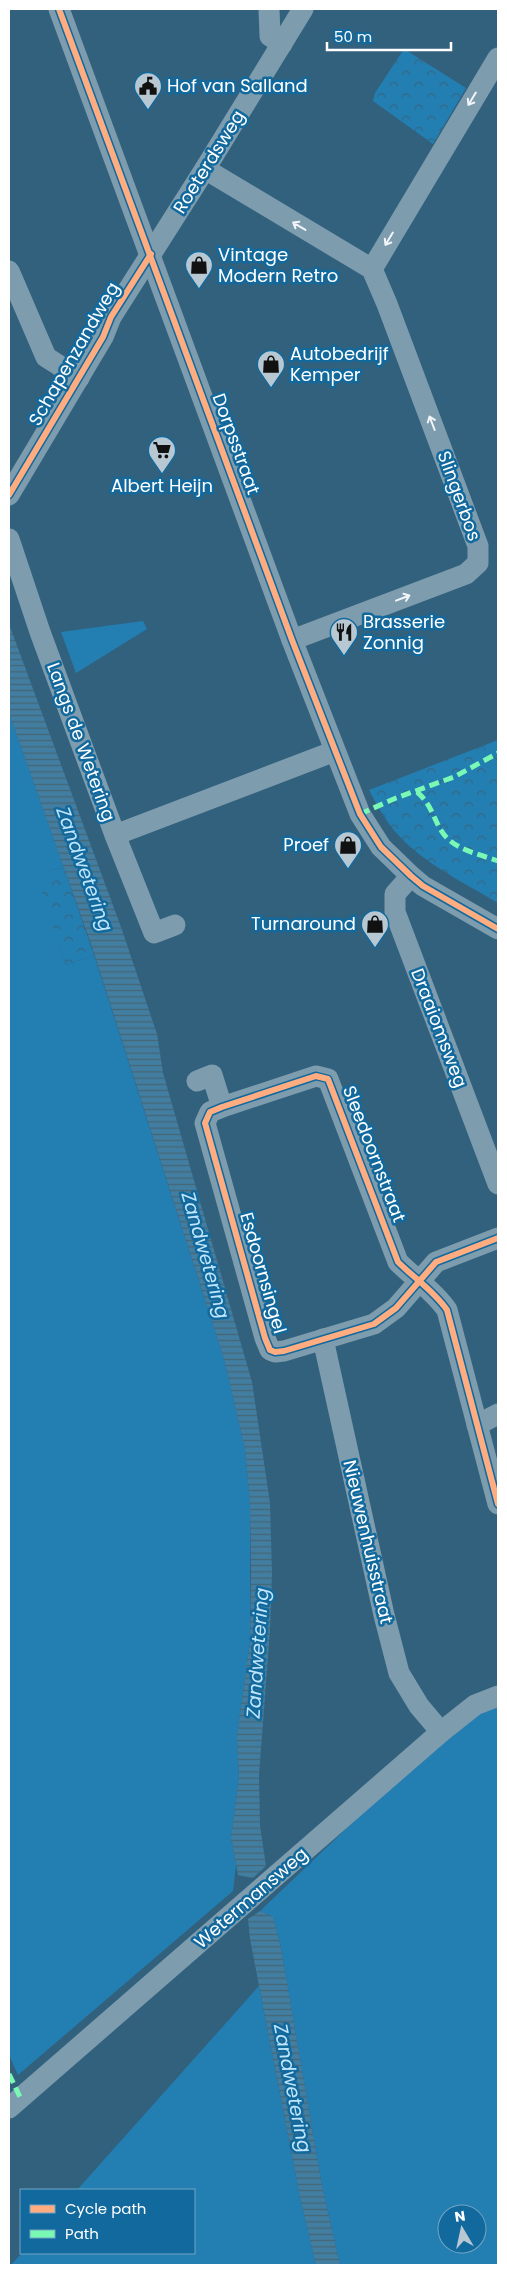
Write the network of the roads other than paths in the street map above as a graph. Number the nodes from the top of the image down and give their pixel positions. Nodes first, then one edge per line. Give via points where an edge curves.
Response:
1 (59, 9) edge
2 (269, 9) edge
3 (303, 9) edge
4 (282, 44) junction
5 (498, 58) edge
6 (205, 169) junction
7 (151, 254) junction
8 (372, 269) junction
9 (9, 270) edge
10 (79, 378) junction
11 (9, 495) edge
12 (9, 539) edge
13 (292, 640) junction
14 (335, 751) junction
15 (115, 835) junction
16 (411, 876) junction
17 (175, 925) dead end
18 (498, 929) edge
19 (197, 1081) dead end
20 (222, 1107) junction
21 (498, 1184) edge
22 (498, 1238) edge
23 (417, 1282) junction
24 (323, 1339) junction
25 (498, 1414) edge
26 (477, 1425) junction
27 (498, 1504) edge
28 (498, 1696) edge
29 (441, 1732) junction
30 (9, 2108) edge

1 - 7 street, Dorpsstraat via 86,57
2 - 4 street via 270,36
3 - 4 street, Roeterdsweg
4 - 6 street, Roeterdsweg
5 -> 8 street
6 - 7 street, Roeterdsweg
8 -> 6 street
7 - 10 street, Schapenzandweg via 110,317 103,337
7 - 13 street, Dorpsstraat
13 -> 8 street, Slingerbos via 466,574 473,570 480,555
9 - 10 street via 46,357
10 - 11 street, Schapenzandweg
12 - 15 street, Langs de Wetering
13 - 14 street, Dorpsstraat
14 - 15 street, Langs de Wetering
14 - 16 street, Dorpsstraat via 368,829 381,847
15 - 17 street via 154,933
16 - 18 street, Dorpsstraat
16 - 21 street, Draaiomsweg via 396,894 395,912
19 - 20 street via 212,1075
20 - 23 street, Sleedoornstraat via 316,1076 328,1079 398,1262
20 - 24 street, Esdoornsingel via 210,1112 205,1122 270,1350 284,1352
22 - 23 street, Esdoornsingel via 436,1262
23 - 24 street, Esdoornsingel via 396,1308 374,1324
23 - 26 street via 439,1298 447,1310
24 - 29 street, Nieuwenhuisstraat via 399,1673 419,1706
25 - 26 street
26 - 27 street
28 - 29 street, Wetermansweg via 475,1705
29 - 30 street, Wetermansweg

